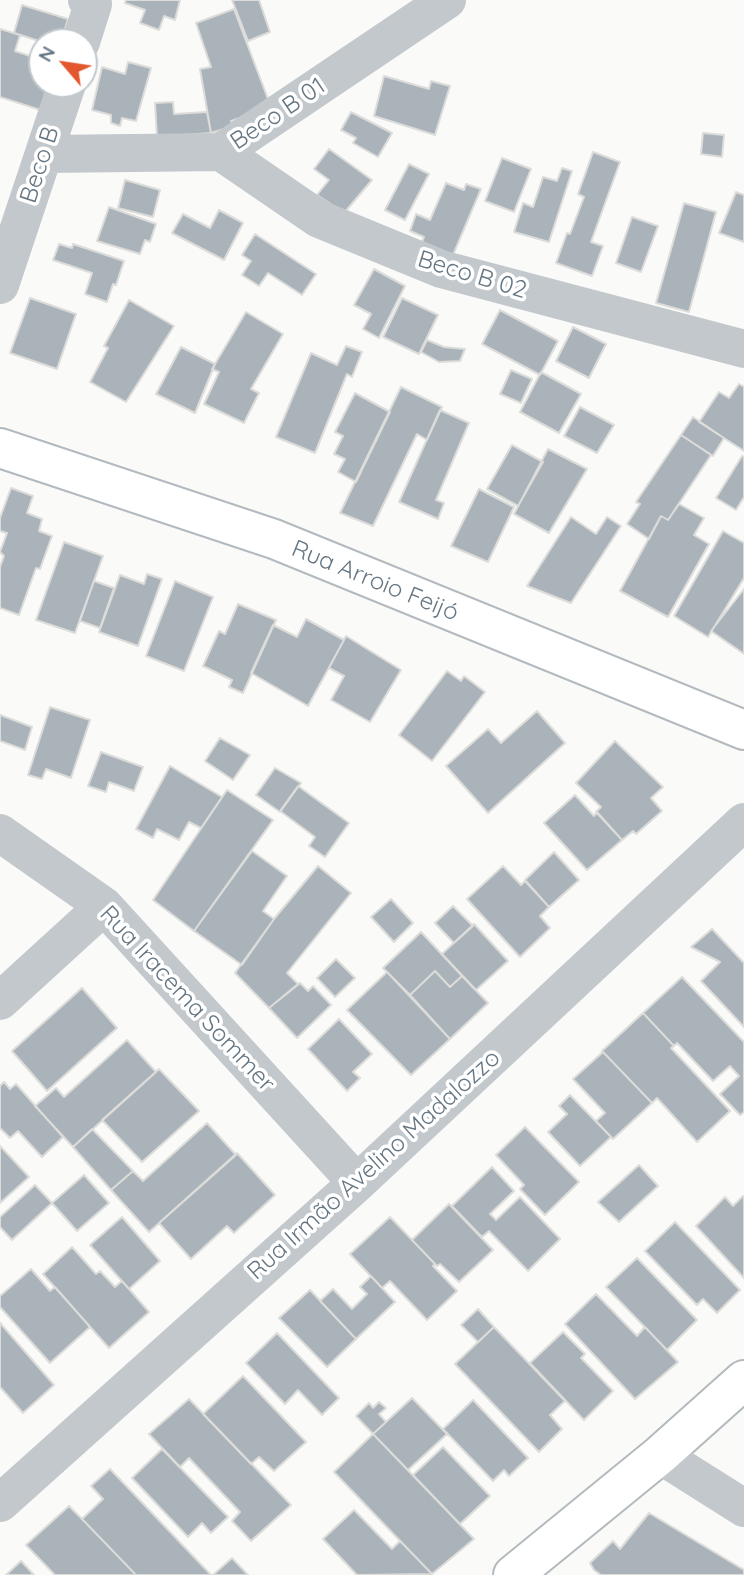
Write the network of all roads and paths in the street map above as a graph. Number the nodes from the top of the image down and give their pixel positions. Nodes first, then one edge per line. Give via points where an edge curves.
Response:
1 (87, 0) edge
2 (444, 1) edge
3 (85, 28) edge
4 (62, 98) edge
5 (221, 152) junction
6 (44, 153) junction
7 (0, 285) edge
8 (744, 349) edge
9 (0, 448) edge
10 (744, 730) edge
11 (744, 822) edge
12 (0, 834) edge
13 (104, 906) junction
14 (0, 1001) edge
15 (357, 1183) junction
16 (744, 1380) edge
17 (660, 1455) junction
18 (0, 1503) edge
19 (744, 1508) edge
20 (513, 1575) edge

1 - 3 street via 93,4
2 - 5 street, Beco B 01
4 - 6 street, Beco B
5 - 6 street, Beco B 01
5 - 8 street, Beco B 02 via 318,219 441,269
6 - 7 street, Beco B
9 - 10 street, Rua Arroio Feijó via 274,539
11 - 15 street, Rua Irmão Avelino Madalozzo
12 - 13 street, Rua Iracema Sommer
13 - 14 street
13 - 15 street, Rua Iracema Sommer
15 - 18 street, Rua Irmão Avelino Madalozzo
16 - 17 street
17 - 19 street
17 - 20 street

